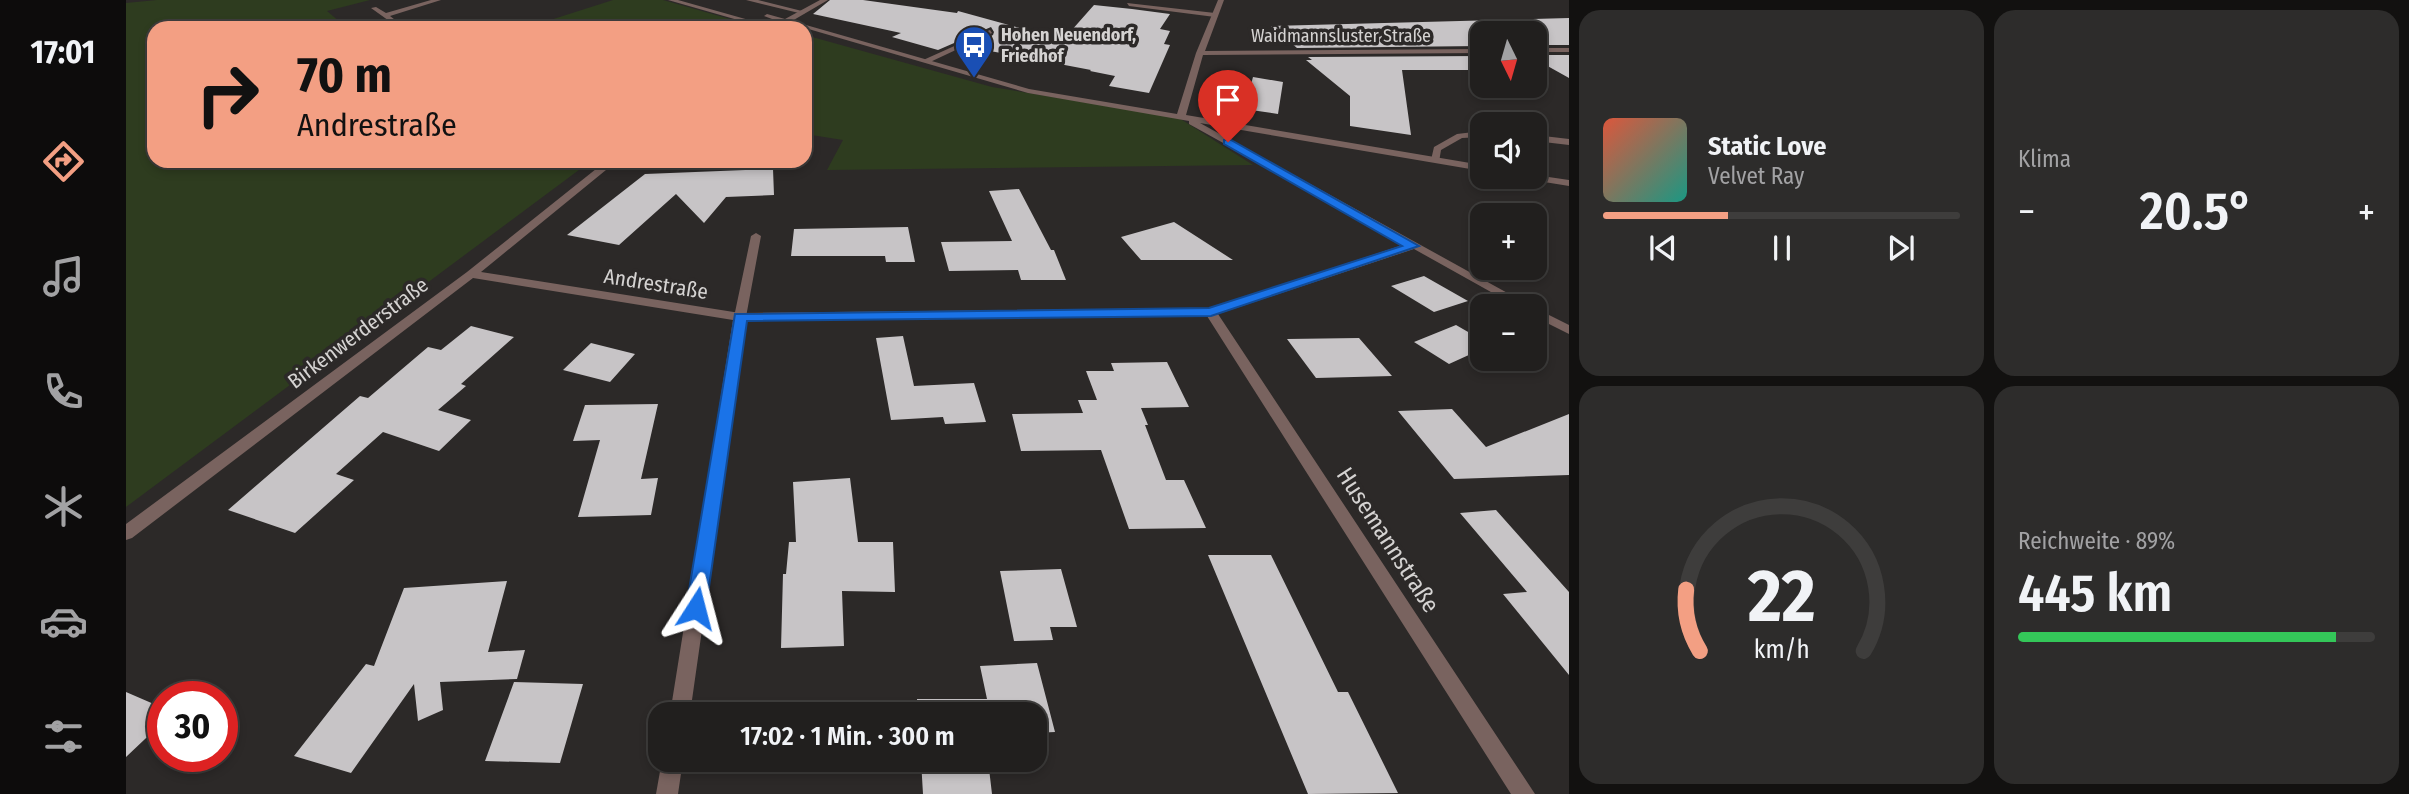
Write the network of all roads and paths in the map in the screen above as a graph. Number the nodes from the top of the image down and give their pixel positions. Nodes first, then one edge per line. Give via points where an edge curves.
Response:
1 (438, 0) edge
2 (671, 0) edge
3 (749, 0) edge
4 (825, 0) edge
5 (1221, 0) edge
6 (1129, 4) dead end
7 (374, 8) dead end
8 (803, 12) junction
9 (386, 15) junction
10 (1215, 15) junction
11 (767, 16) dead end
12 (394, 21) edge
13 (749, 21) edge
14 (786, 21) joint
15 (812, 28) edge
16 (990, 32) dead end
17 (1547, 50) edge
18 (1569, 50) edge
19 (1470, 51) edge
20 (1200, 52) junction
21 (925, 61) junction
22 (1181, 116) junction
23 (1470, 136) edge
24 (1547, 139) edge
25 (1569, 142) edge
26 (1436, 160) junction
27 (1470, 166) edge
28 (602, 168) edge
29 (1547, 179) edge
30 (1569, 183) edge
31 (756, 236) dead end
32 (1412, 246) junction
33 (471, 274) junction
34 (1502, 294) edge
35 (1211, 312) junction
36 (740, 317) junction
37 (1547, 318) edge
38 (1569, 330) edge
39 (126, 533) edge
40 (682, 702) edge
41 (671, 772) edge
42 (667, 794) edge
43 (1524, 794) edge

1 - 9 street
2 - 13 street
3 - 8 street
4 - 8 street
5 - 10 street
6 - 10 street
7 - 9 street
8 - 14 street
9 - 12 street
10 - 20 street
11 - 14 street
15 - 21 street
16 - 21 street
17 - 18 street
19 - 20 street, Waidmannsluster Straße
20 - 22 street
21 - 22 street via 1028,91
22 - 26 street
22 - 32 street
23 - 26 street via 1437,149
24 - 25 street
26 - 27 street
28 - 33 street, Birkenwerderstraße
29 - 30 street
31 - 36 street
32 - 34 street
32 - 35 street, Andrestraße
33 - 36 street, Andrestraße
33 - 39 street, Birkenwerderstraße
35 - 36 street, Andrestraße
35 - 43 street, Husemannstraße
36 - 40 street
37 - 38 street
41 - 42 street

